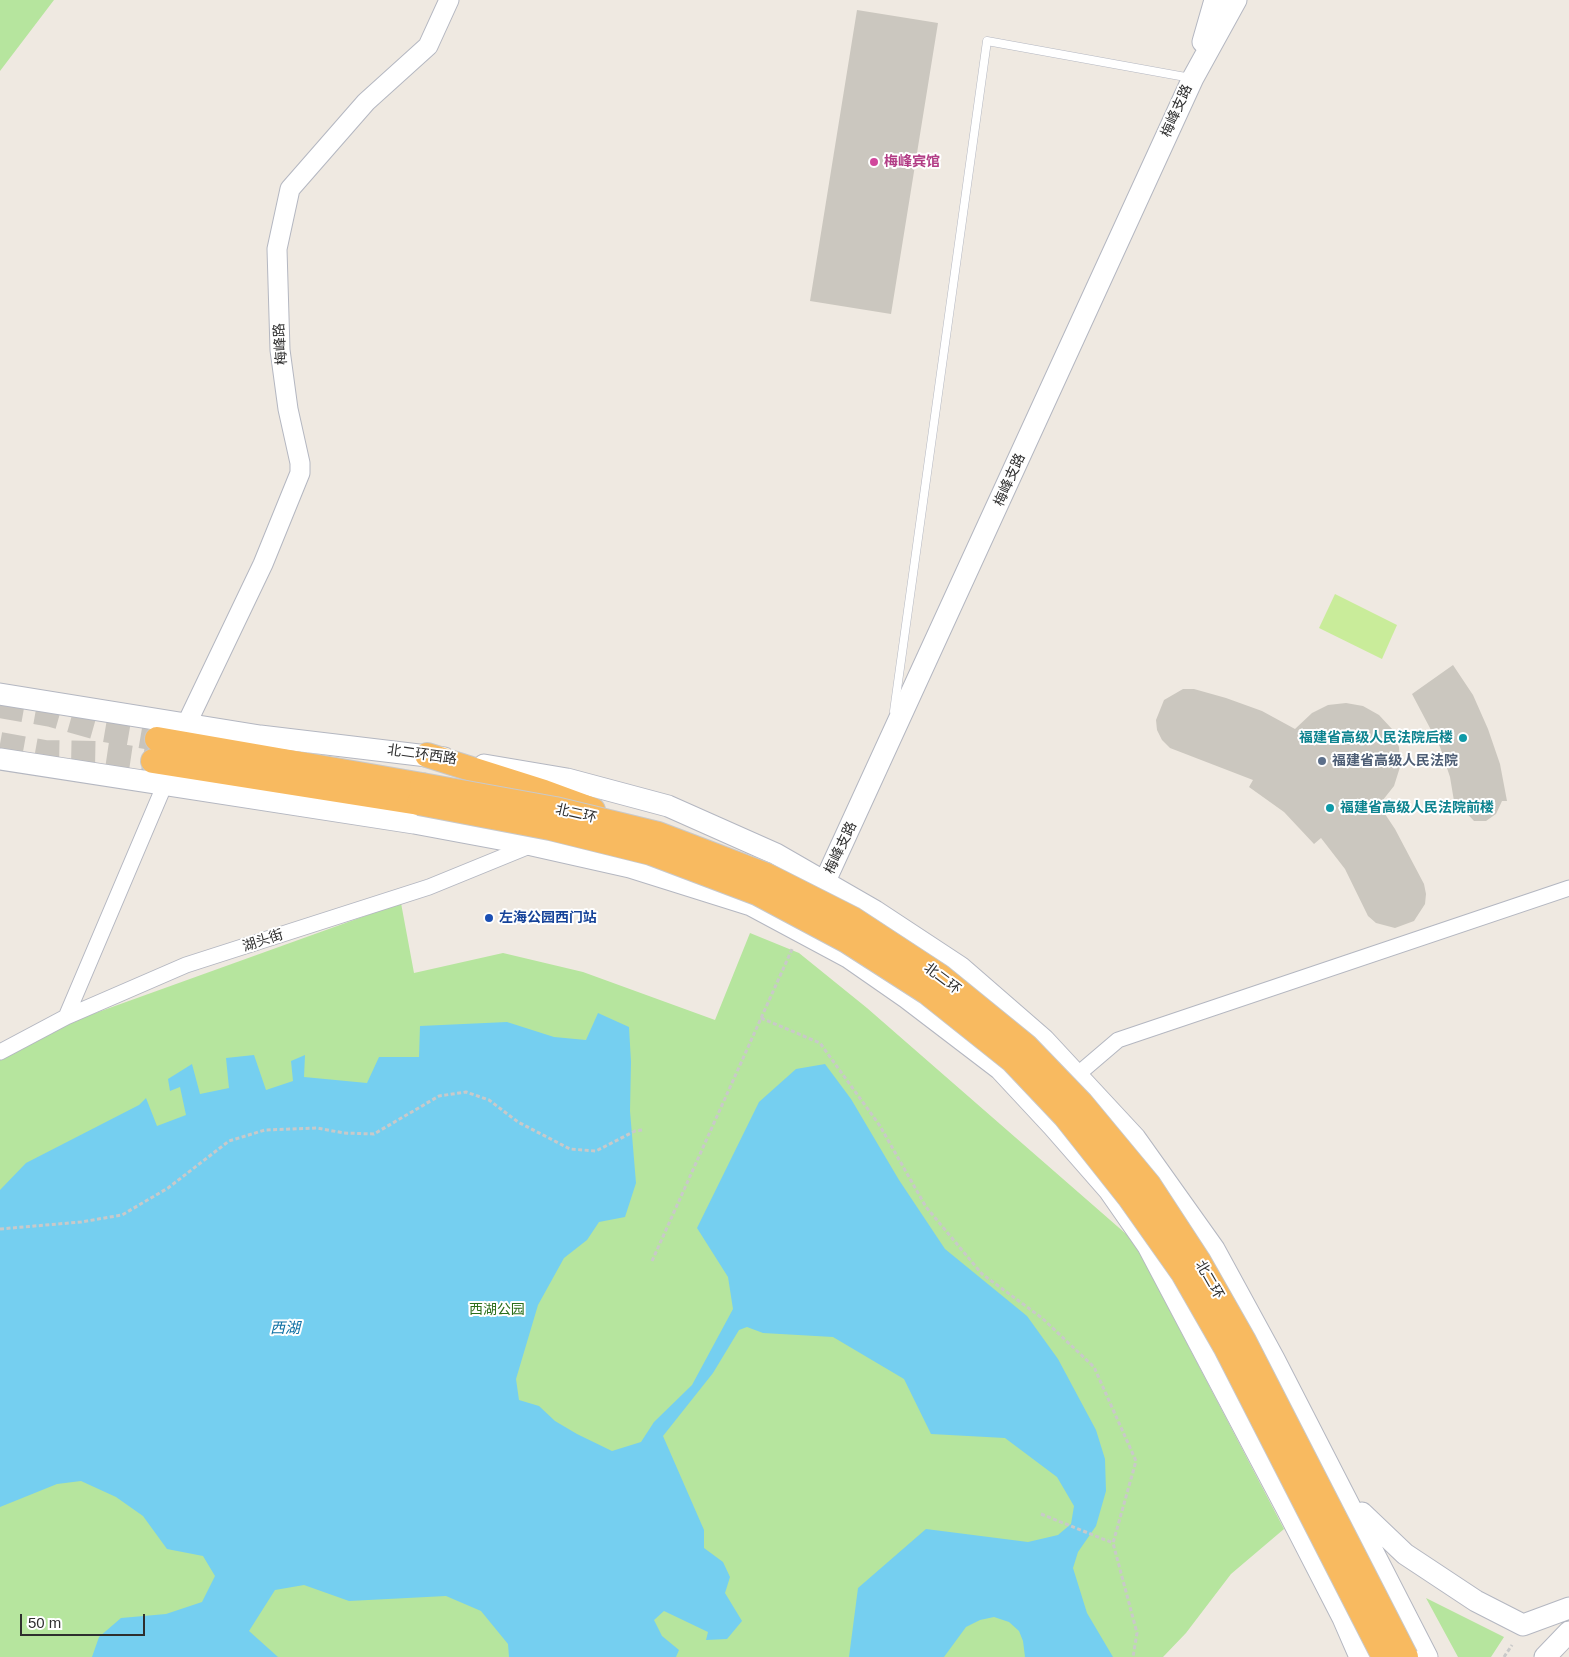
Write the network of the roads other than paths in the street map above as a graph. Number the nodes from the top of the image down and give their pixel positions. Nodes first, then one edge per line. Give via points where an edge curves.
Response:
1 (449, 0) edge
2 (1215, 0) edge
3 (1236, 0) edge
4 (1192, 78) junction
5 (0, 694) edge
6 (187, 723) junction
7 (890, 742) junction
8 (155, 750) tunnel mouth
9 (426, 755) junction
10 (0, 759) edge
11 (165, 784) junction
12 (421, 794) junction
13 (658, 834) junction
14 (532, 845) junction
15 (825, 881) junction
16 (1569, 888) edge
17 (800, 930) junction
18 (66, 1018) junction
19 (0, 1052) edge
20 (1077, 1075) junction
21 (1345, 1495) junction
22 (1569, 1608) edge
23 (1569, 1632) edge
24 (1360, 1657) edge
25 (1384, 1657) edge
26 (1406, 1657) edge
27 (1427, 1657) edge
28 (1545, 1657) edge

1 - 6 street, 梅峰路 via 428,46 366,102 290,189 277,249 280,350 300,473 263,564
2 - 4 main road, 梅峰支路
3 - 4 main road, 梅峰支路
4 - 7 main road, 梅峰支路
4 - 7 lane via 987,41
5 - 6 main road, 北二环西路
6 - 9 main road, 北二环西路 via 260,736
7 - 15 main road, 梅峰支路
8 - 12 highway, 北二环
9 - 13 highway, bridge via 544,792
9 - 15 main road, 北二环西路 via 567,779 668,806 776,854
10 - 11 main road
11 - 14 main road
11 - 18 street
12 - 13 highway, 北二环, bridge via 555,809
12 - 25 highway, 北二环, bridge via 651,852 757,893 848,941 928,993 1012,1060 1065,1116 1184,1273 1226,1348
13 - 26 highway, 北二环, bridge via 766,875 853,919 940,976 1026,1046 1081,1103 1148,1185 1198,1260 1244,1341
14 - 17 main road via 630,867 751,905
14 - 18 street, 湖头街 via 429,887 186,965
15 - 17 main road
15 - 20 main road, 北二环西路 via 960,967 1044,1040
16 - 20 street via 1118,1040
17 - 24 main road via 907,998 1000,1069 1109,1190 1148,1246 1309,1552
18 - 19 street, 湖头街
20 - 21 main road, 北二环西路 via 1135,1138 1214,1249
21 - 22 main road via 1404,1554 1476,1601 1523,1625
21 - 27 main road, 北二环西路
23 - 28 main road

